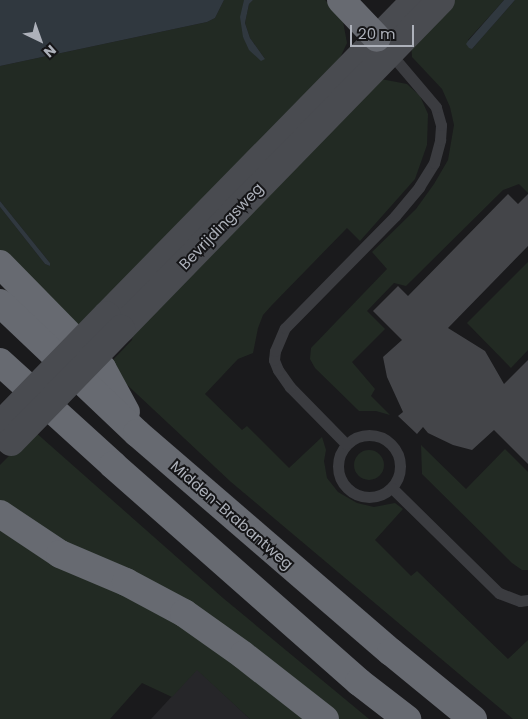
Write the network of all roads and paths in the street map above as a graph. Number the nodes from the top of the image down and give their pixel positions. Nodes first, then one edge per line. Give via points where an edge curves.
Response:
1 (340, 0) edge
2 (415, 0) edge
3 (441, 0) edge
4 (383, 46) junction
5 (0, 264) edge
6 (0, 303) edge
7 (0, 362) edge
8 (137, 433) junction
9 (4, 440) edge
10 (346, 444) junction
11 (392, 488) junction
12 (0, 514) edge
13 (528, 600) edge
14 (325, 719) edge
15 (407, 719) edge
16 (473, 719) edge

1 - 4 highway
2 - 4 main road, Bevrijdingsweg
3 - 4 main road, Bevrijdingsweg
4 - 9 main road, Bevrijdingsweg, bridge via 114,322
4 - 10 lane via 436,107 441,125 434,163 395,216 285,328 274,360 290,387
5 - 8 highway via 102,368
6 - 8 highway, Midden-Brabantweg
7 - 15 highway via 195,538
8 - 16 highway, Midden-Brabantweg
10 - 11 lane via 340,452 338,471 347,488 355,494 374,497
10 - 11 lane via 363,435 373,434 391,443 400,460 400,470
11 - 13 lane via 499,593 520,601
12 - 14 highway via 60,554 126,582 184,613

